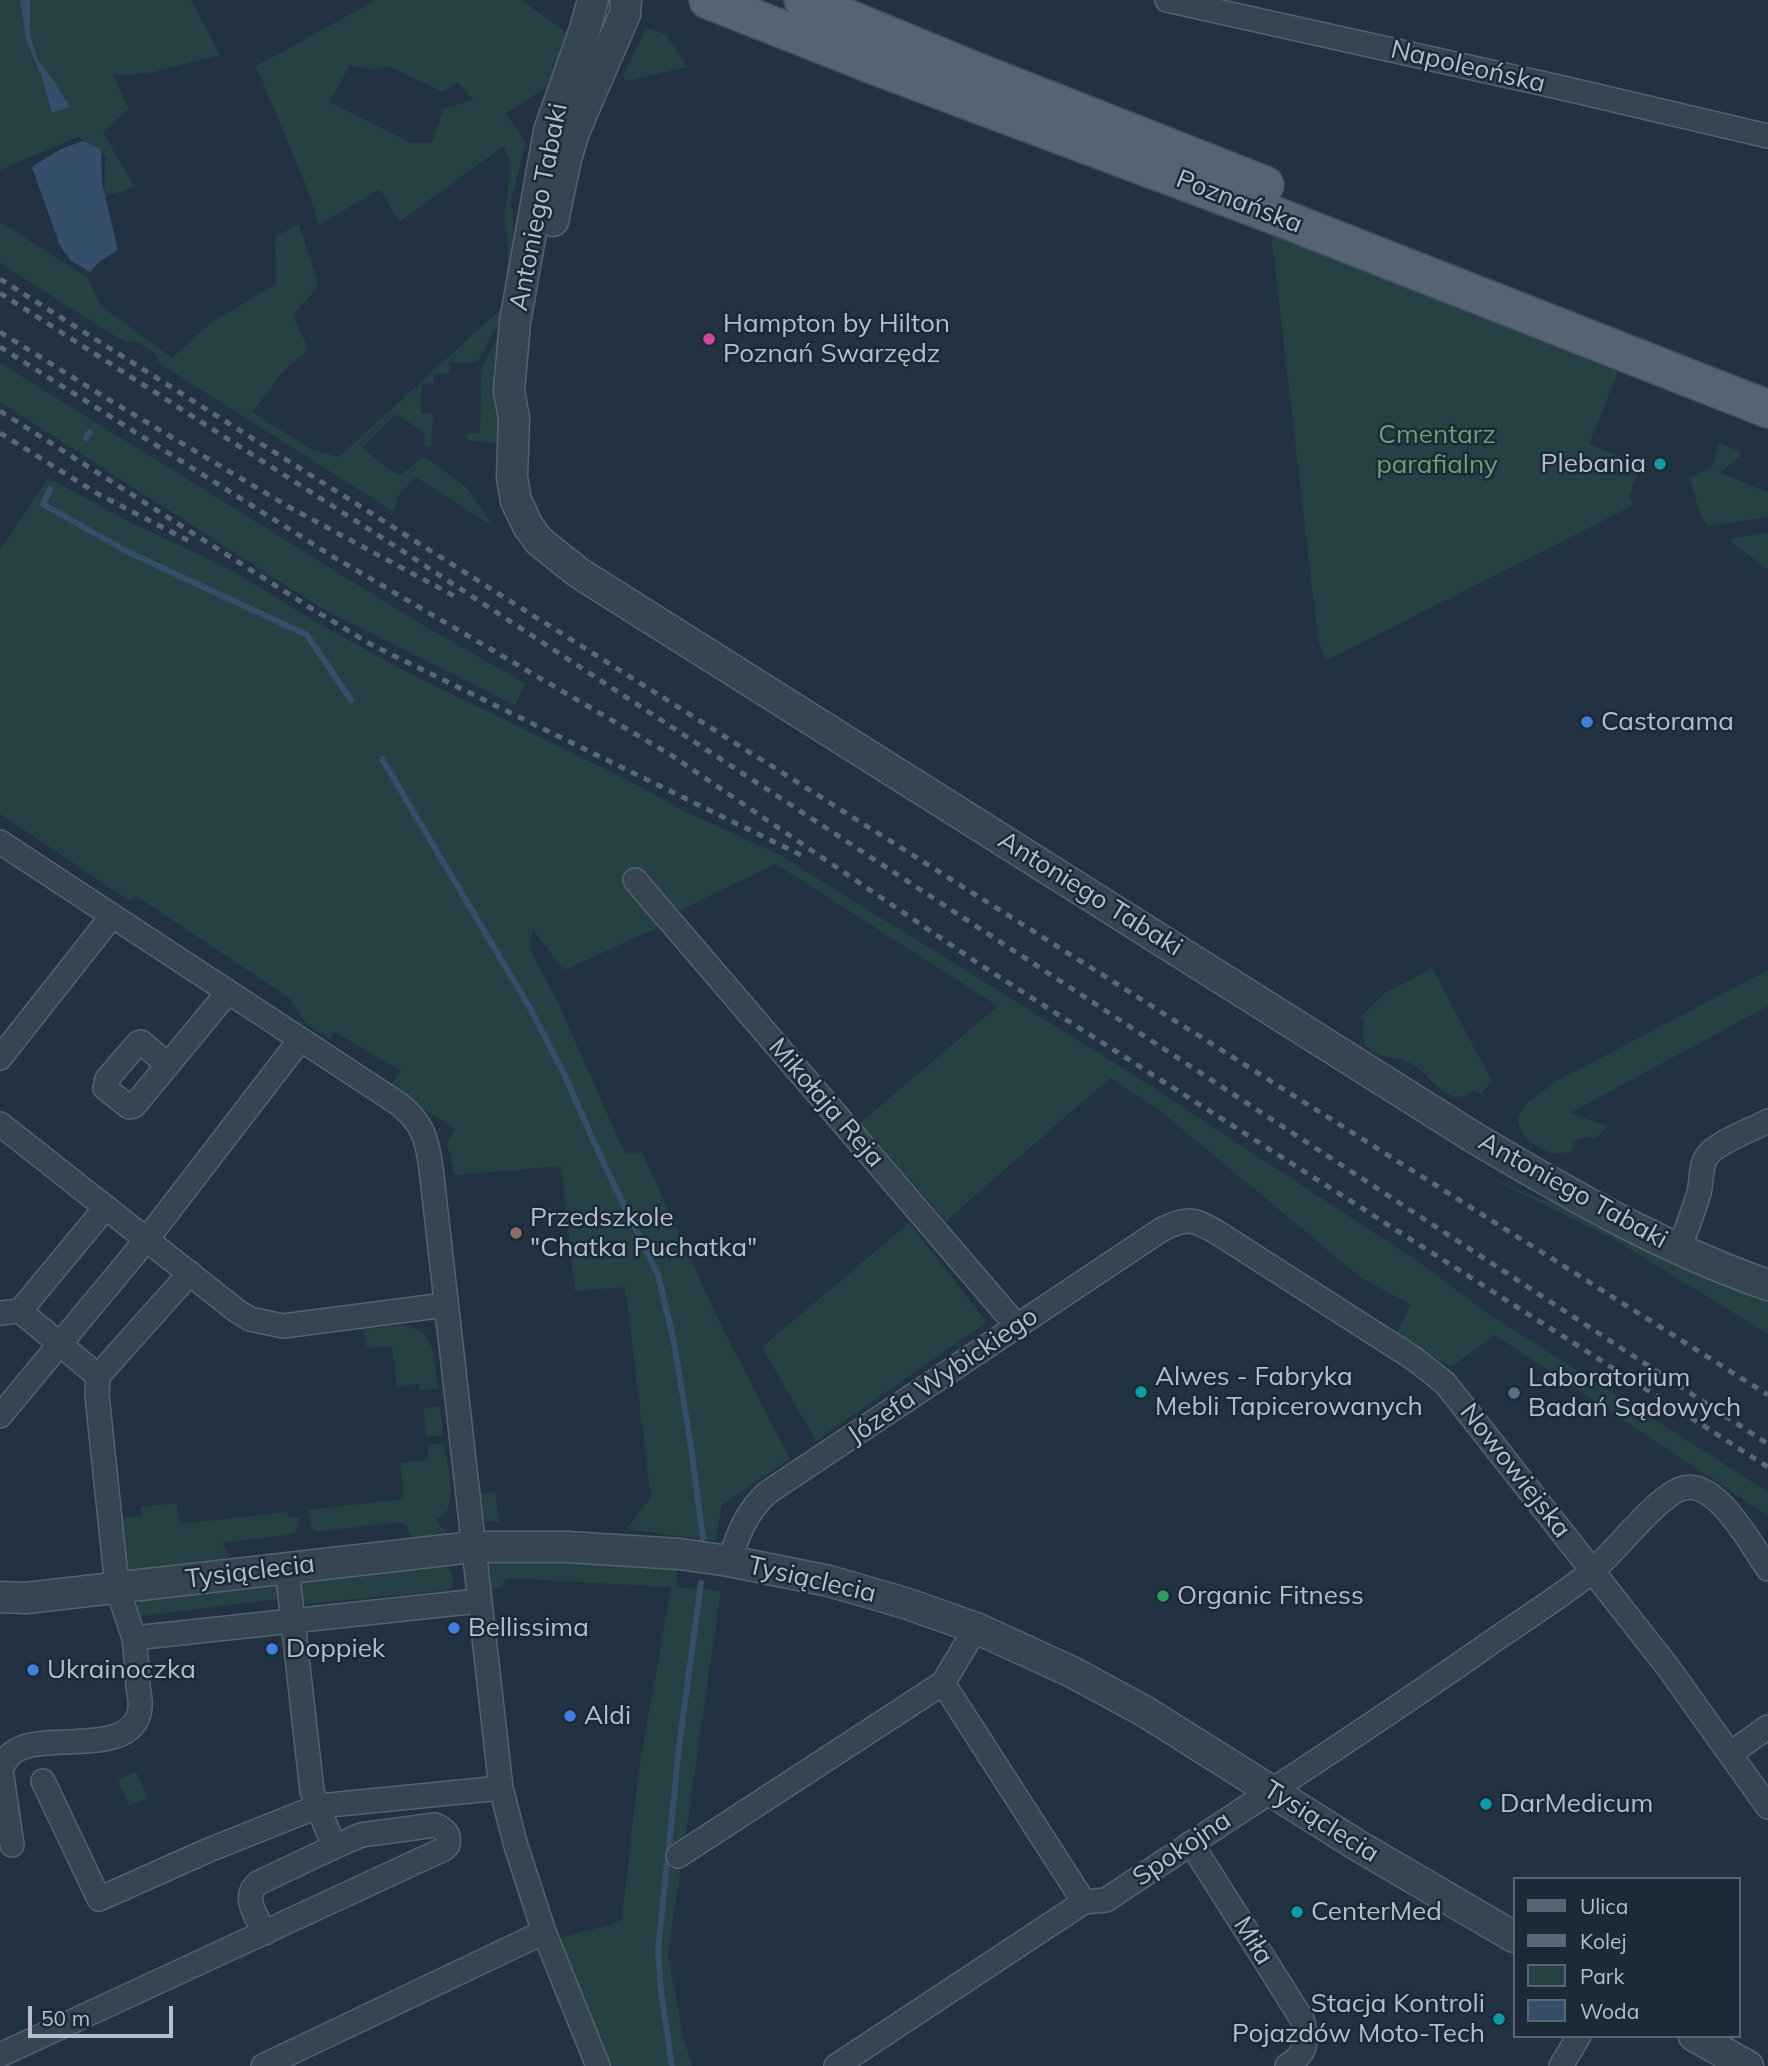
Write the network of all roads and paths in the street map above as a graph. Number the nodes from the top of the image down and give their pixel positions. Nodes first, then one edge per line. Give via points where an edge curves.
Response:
1 (593, 0) edge
2 (708, 0) edge
3 (803, 0) edge
4 (1167, 0) edge
5 (633, 5) edge
6 (1768, 135) edge
7 (1768, 382) edge
8 (1768, 409) edge
9 (514, 418) junction
10 (0, 842) edge
11 (635, 880) dead end
12 (112, 916) junction
13 (228, 992) junction
14 (300, 1040) junction
15 (0, 1058) edge
16 (168, 1065) dead end
17 (1768, 1121) edge
18 (0, 1124) edge
19 (106, 1207) junction
20 (1186, 1219) joint
21 (147, 1240) junction
22 (1679, 1249) junction
23 (190, 1273) junction
24 (1768, 1285) edge
25 (445, 1305) junction
26 (10, 1312) edge
27 (1017, 1326) junction
28 (59, 1344) junction
29 (98, 1376) junction
30 (0, 1416) edge
31 (473, 1547) junction
32 (729, 1560) junction
33 (287, 1567) junction
34 (1768, 1569) edge
35 (1592, 1572) junction
36 (117, 1587) junction
37 (9, 1600) edge
38 (478, 1601) junction
39 (292, 1621) junction
40 (976, 1628) junction
41 (134, 1638) junction
42 (943, 1683) junction
43 (1768, 1727) edge
44 (1731, 1753) junction
45 (43, 1781) dead end
46 (500, 1788) junction
47 (1270, 1791) junction
48 (319, 1806) junction
49 (1768, 1807) edge
50 (1191, 1843) junction
51 (12, 1845) dead end
52 (334, 1847) junction
53 (678, 1856) dead end
54 (1084, 1902) junction
55 (544, 1932) junction
56 (265, 1933) junction
57 (1512, 1936) edge
58 (1578, 2038) edge
59 (1698, 2038) edge
60 (0, 2055) edge
61 (263, 2066) edge
62 (598, 2066) edge
63 (836, 2066) edge
64 (1287, 2066) edge
65 (1560, 2066) edge
66 (1748, 2066) edge

1 - 9 street, Antoniego Tabaki via 546,145 512,343 509,391
2 - 8 main road, Poznańska
3 - 7 main road, Poznańska
4 - 6 street, Napoleońska
5 - 9 street, Antoniego Tabaki via 566,159 523,395
9 - 22 street, Antoniego Tabaki via 516,501 533,534 568,565 1473,1137 1576,1198
10 - 12 street
11 - 27 street, Mikołaja Reja
12 - 13 street
12 - 15 street
13 - 14 street
13 - 16 street
14 - 21 street
14 - 25 street via 399,1104 423,1132
17 - 22 street via 1708,1155
18 - 19 street
19 - 21 street
19 - 26 street
20 - 27 street, Józefa Wybickiego via 1161,1230
20 - 35 street, Nowowiejska via 1218,1233 1445,1383
21 - 23 street
21 - 28 street
22 - 24 street, Antoniego Tabaki
23 - 25 street via 250,1319 277,1325
23 - 29 street
25 - 31 street
26 - 28 street
27 - 32 street, Józefa Wybickiego via 766,1493 744,1519
28 - 29 street
28 - 30 street
29 - 36 street
31 - 32 street, Tysiąclecia via 618,1549
31 - 33 street, Tysiąclecia
31 - 38 street
32 - 40 street, Tysiąclecia via 865,1591
33 - 36 street, Tysiąclecia
33 - 39 street
34 - 35 street, Spokojna via 1716,1499 1701,1490 1684,1488 1673,1492
35 - 44 street, Nowowiejska
35 - 47 street, Spokojna
36 - 37 street, Tysiąclecia
36 - 41 street
38 - 39 street
38 - 46 street
39 - 41 street
39 - 48 street via 312,1791
40 - 42 street
40 - 47 street, Tysiąclecia via 1107,1690
41 - 51 street via 140,1709 134,1724 119,1735 27,1745 5,1760 1,1770
42 - 53 street
42 - 54 street
43 - 44 street
44 - 49 street, Nowowiejska
45 - 48 street via 99,1899
46 - 48 street
46 - 55 street
47 - 50 street, Spokojna
47 - 57 street, Tysiąclecia
48 - 52 street
50 - 54 street, Spokojna via 1106,1900
50 - 64 street, Miła via 1303,2019 1306,2042
52 - 56 street via 252,1888 250,1902
52 - 56 street via 361,1835 435,1825 449,1836 444,1849
54 - 63 street, Spokojna
55 - 61 street
55 - 62 street
56 - 60 street
58 - 65 street
59 - 66 street

